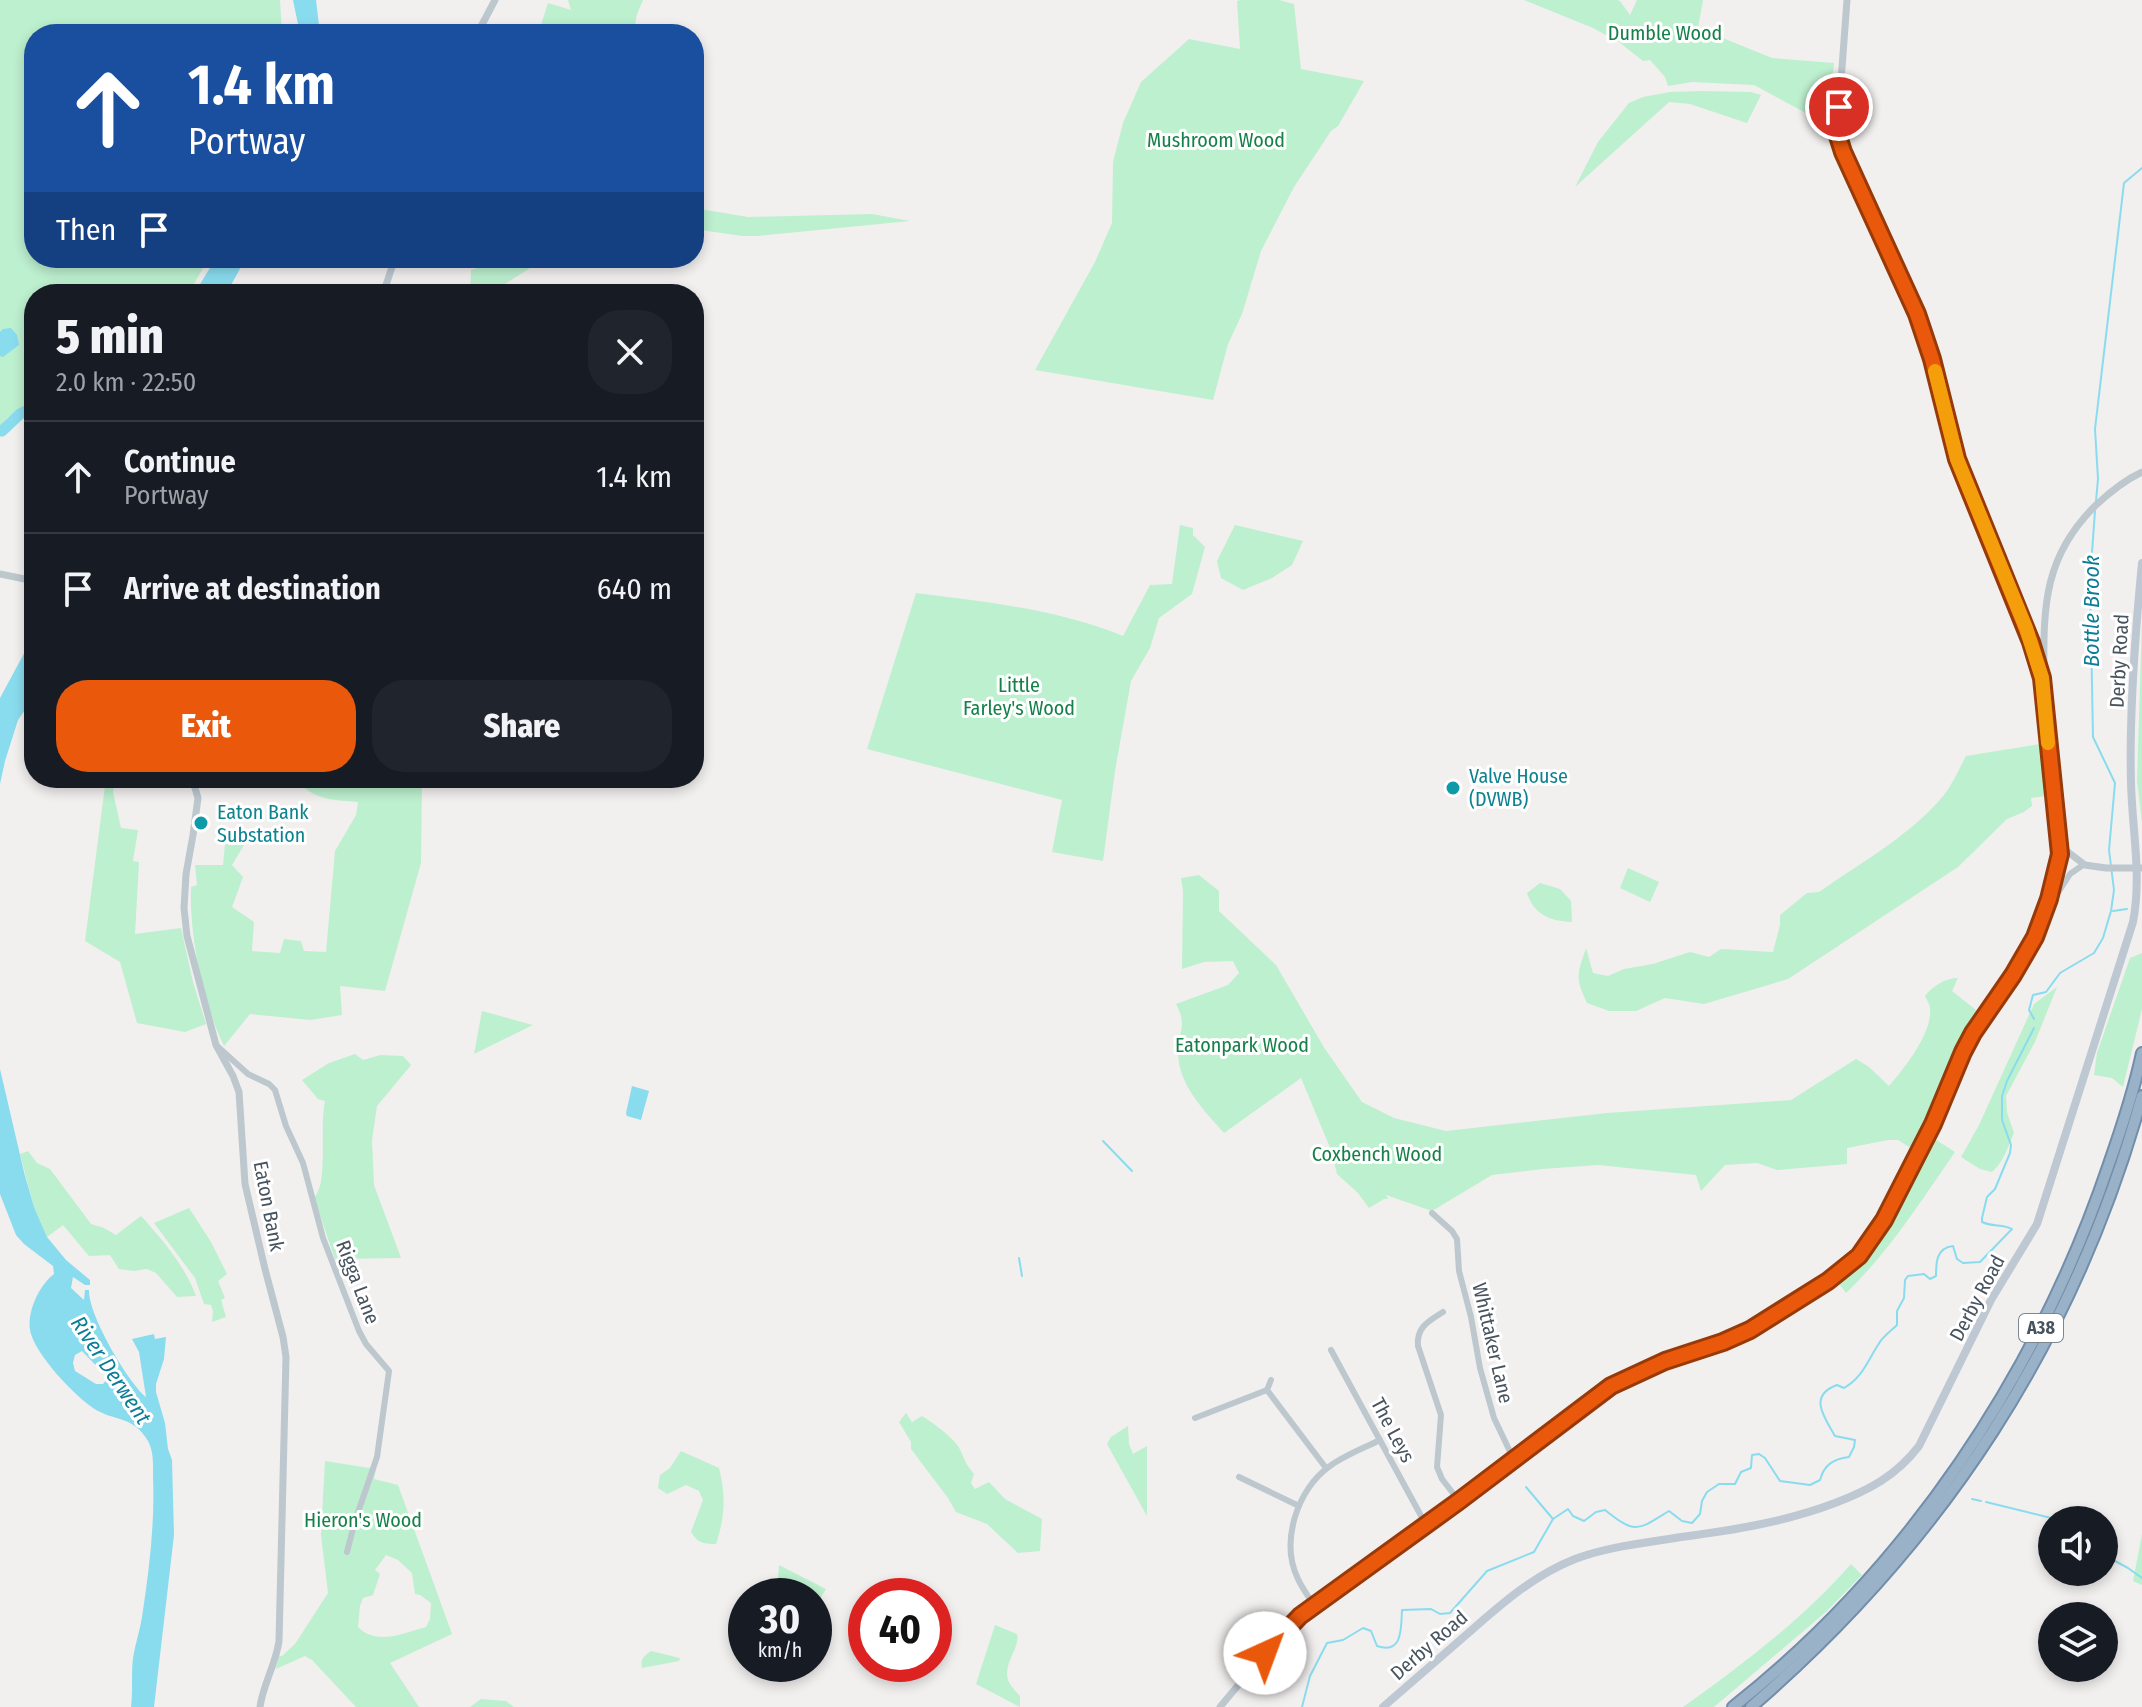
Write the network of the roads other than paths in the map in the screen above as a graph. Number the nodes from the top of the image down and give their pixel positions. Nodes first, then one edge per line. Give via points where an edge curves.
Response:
1 (495, 0) edge
2 (1847, 0) edge
3 (482, 24) edge
4 (2142, 472) edge
5 (2142, 563) edge
6 (0, 574) edge
7 (24, 579) edge
8 (2042, 678) junction
9 (195, 788) edge
10 (2060, 846) junction
11 (2083, 865) junction
12 (2140, 868) edge
13 (2049, 899) junction
14 (216, 1045) junction
15 (2142, 1053) edge
16 (2142, 1096) edge
17 (1432, 1213) dead end
18 (1443, 1312) dead end
19 (1331, 1350) dead end
20 (1271, 1380) dead end
21 (1267, 1390) junction
22 (1201, 1418) dead end
23 (1380, 1440) junction
24 (1514, 1460) junction
25 (1326, 1468) junction
26 (1239, 1477) dead end
27 (1459, 1501) junction
28 (1299, 1506) junction
29 (1426, 1525) junction
30 (347, 1552) dead end
31 (1314, 1606) junction
32 (260, 1707) edge
33 (1220, 1707) edge
34 (1383, 1707) edge
35 (1733, 1707) edge
36 (1751, 1707) edge

1 - 3 street
2 - 8 street via 1840,143 1917,314 1957,459
4 - 8 street via 2100,501 2061,549 2049,589
5 - 12 main road, Derby Road via 2131,765
6 - 7 street
8 - 10 street
9 - 14 street, Eaton Bank via 185,919
10 - 11 street
10 - 13 street
11 - 12 street
11 - 13 street
12 - 34 main road, Derby Road via 2133,922 2037,1224 1906,1462 1864,1492 1798,1516 1595,1552 1555,1569 1507,1599
13 - 24 street via 2031,943 1963,1052 1884,1220 1859,1256 1750,1330 1611,1386
14 - 30 street, Rigga Lane via 275,1090 359,1331 389,1371 377,1457
14 - 32 street, Eaton Bank via 239,1092 245,1184 286,1357 278,1651
15 - 35 highway, A38 via 2083,1236 1999,1403 1875,1571 1811,1638
16 - 36 highway, A38 via 2095,1238 2010,1407 1931,1521 1881,1582
17 - 24 street, Whittaker Lane via 1457,1239 1480,1368 1494,1418
18 - 27 street via 1421,1328 1417,1339 1441,1415 1437,1467
19 - 23 street, The Leys
20 - 21 street
21 - 22 street
21 - 25 street
23 - 25 street
23 - 29 street, The Leys
24 - 27 street
25 - 28 street
26 - 28 street
27 - 29 street
28 - 31 street via 1292,1559
29 - 31 street
31 - 33 street via 1284,1632

